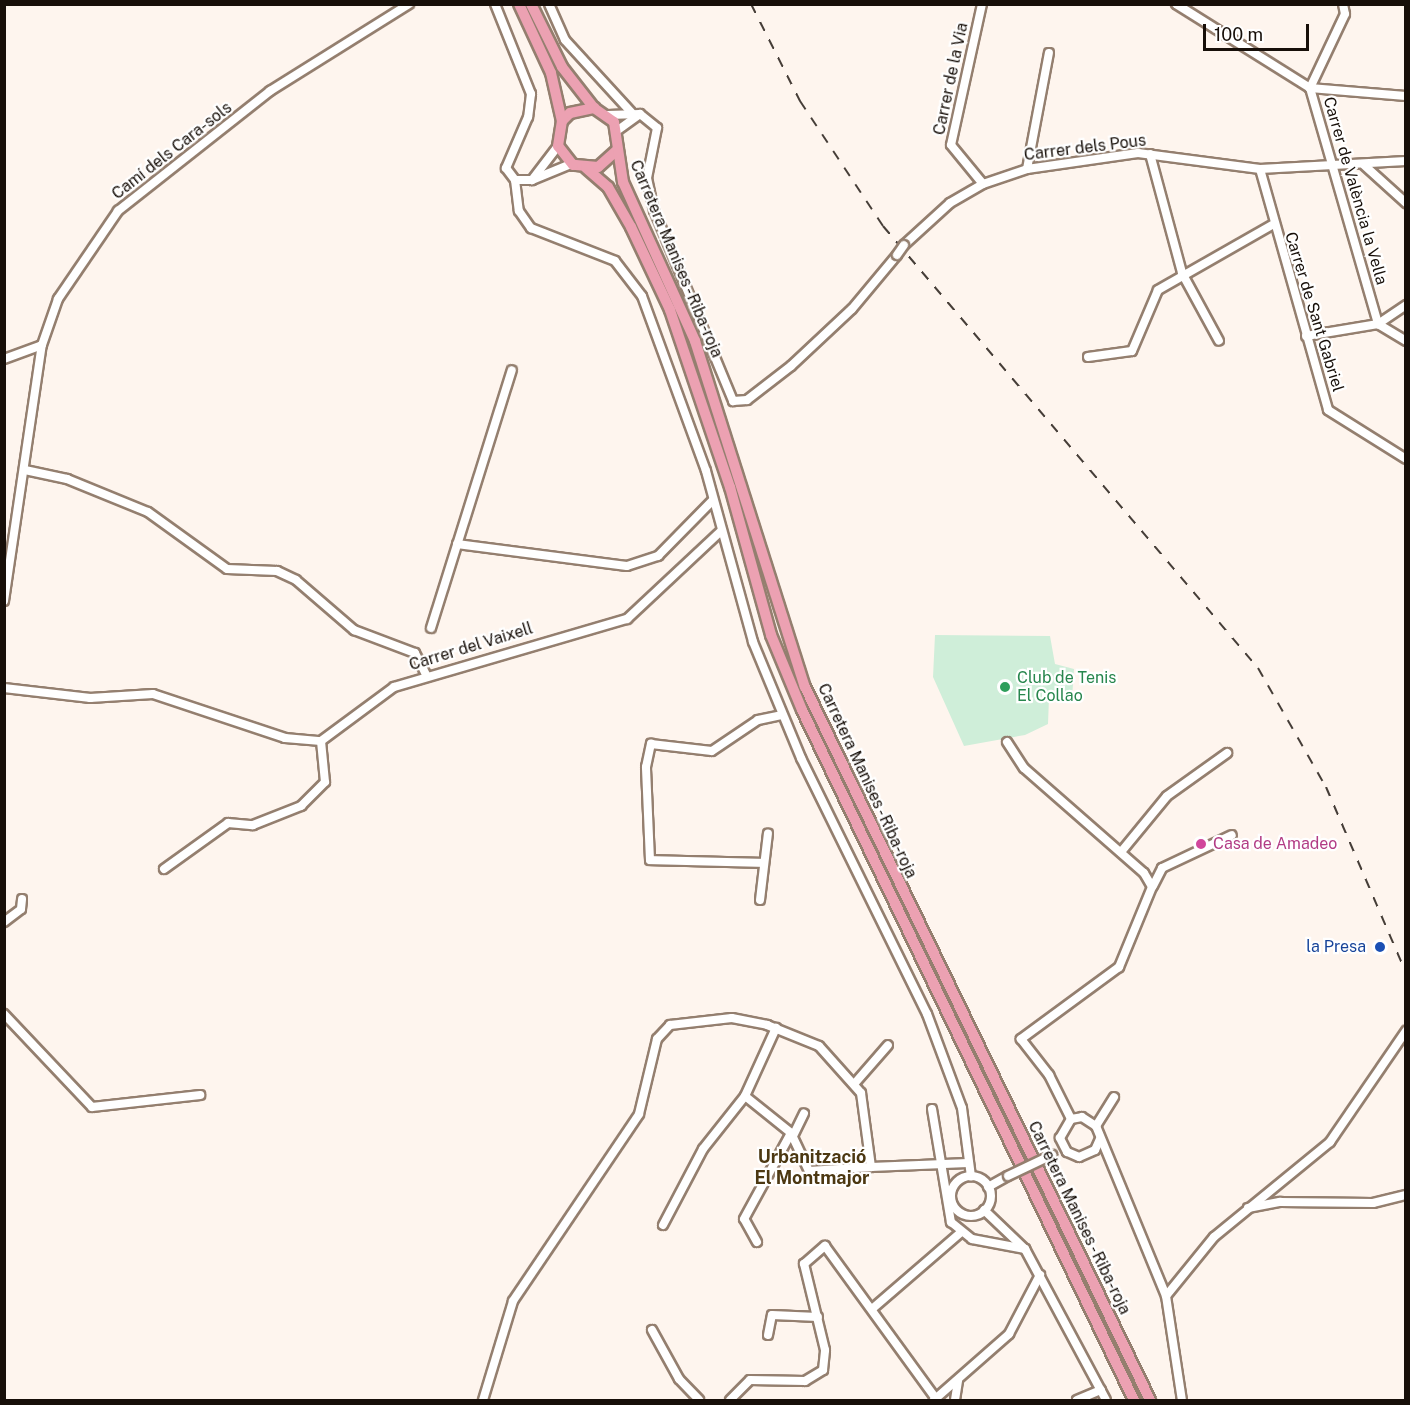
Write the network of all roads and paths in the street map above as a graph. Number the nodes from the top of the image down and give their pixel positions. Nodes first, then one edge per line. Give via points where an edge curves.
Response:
1 (409, 4) edge
2 (495, 4) edge
3 (519, 4) edge
4 (531, 4) edge
5 (549, 4) edge
6 (982, 4) edge
7 (1176, 4) edge
8 (1343, 4) edge
9 (1049, 53) dead end
10 (1310, 88) junction
11 (1406, 96) edge
12 (594, 108) junction
13 (636, 113) junction
14 (608, 115) junction
15 (562, 121) junction
16 (618, 130) junction
17 (558, 146) junction
18 (616, 151) junction
19 (1150, 154) junction
20 (1406, 161) edge
21 (571, 164) junction
22 (1334, 165) junction
23 (1364, 165) junction
24 (586, 168) junction
25 (1027, 169) junction
26 (1260, 169) junction
27 (515, 180) junction
28 (532, 180) junction
29 (983, 184) junction
30 (1406, 203) edge
31 (1272, 225) junction
32 (1182, 273) junction
33 (1406, 305) edge
34 (1378, 324) junction
35 (1306, 336) junction
36 (1219, 340) dead end
37 (1406, 342) edge
38 (42, 345) junction
39 (1088, 357) dead end
40 (4, 359) edge
41 (512, 370) dead end
42 (1406, 459) edge
43 (25, 470) junction
44 (713, 500) junction
45 (721, 531) junction
46 (457, 544) junction
47 (4, 601) edge
48 (430, 628) dead end
49 (426, 675) junction
50 (4, 688) edge
51 (782, 714) junction
52 (321, 741) junction
53 (1006, 742) dead end
54 (1227, 753) dead end
55 (768, 833) dead end
56 (1232, 835) dead end
57 (1120, 852) junction
58 (763, 862) junction
59 (164, 868) dead end
60 (1152, 887) junction
61 (22, 899) dead end
62 (760, 900) dead end
63 (4, 922) edge
64 (4, 1014) edge
65 (776, 1028) junction
66 (1406, 1031) edge
67 (888, 1045) dead end
68 (855, 1083) junction
69 (200, 1095) dead end
70 (745, 1096) junction
71 (1114, 1097) dead end
72 (932, 1109) dead end
73 (804, 1113) dead end
74 (1071, 1119) junction
75 (1096, 1126) junction
76 (792, 1135) junction
77 (1100, 1139) junction
78 (1064, 1149) junction
79 (968, 1163) junction
80 (940, 1166) junction
81 (871, 1167) junction
82 (971, 1176) junction
83 (988, 1186) junction
84 (1406, 1195) edge
85 (1247, 1208) junction
86 (984, 1210) junction
87 (663, 1225) dead end
88 (960, 1233) junction
89 (757, 1242) dead end
90 (1025, 1249) junction
91 (1040, 1275) junction
92 (1166, 1296) junction
93 (872, 1309) junction
94 (818, 1317) junction
95 (652, 1330) dead end
96 (768, 1335) dead end
97 (958, 1380) junction
98 (1101, 1390) junction
99 (935, 1400) edge
100 (483, 1401) edge
101 (699, 1401) edge
102 (730, 1401) edge
103 (955, 1401) edge
104 (1077, 1401) edge
105 (1106, 1401) edge
106 (1134, 1401) edge
107 (1150, 1401) edge
108 (1182, 1401) edge

1 - 38 street, Camí dels Cara-sols via 270,92 118,211 58,298
2 - 27 street via 531,94 528,117 505,160
3 - 15 main road via 551,73
4 - 12 main road via 561,67
5 - 13 street via 565,40
6 - 29 street, Carrer de la Via via 951,145
7 - 10 street
8 - 10 street, Carrer de València la Vella via 1345,14
9 - 25 street
10 - 11 street
10 - 22 street, Carrer de València la Vella
12 - 14 main road
12 - 15 main road via 570,112
13 - 14 street
13 - 16 street
13 - 29 street, Carrer dels Pous, bridge via 657,128 647,178 654,210 734,401 747,400 791,366 845,316 904,245 950,203
14 - 16 main road
15 - 17 main road
16 - 18 main road
17 - 21 main road
17 - 28 street
18 - 24 main road via 603,164
18 - 107 main road, Carretera Manises - Riba-roja via 623,182 675,292 718,404 774,600 805,687
19 - 25 street, Carrer dels Pous
19 - 26 street, Carrer dels Pous
19 - 32 street
20 - 23 street, Carrer dels Pous
21 - 24 main road
21 - 28 street
22 - 23 street, Carrer dels Pous
22 - 26 street, Carrer dels Pous
22 - 34 street, Carrer de València la Vella
23 - 30 street
24 - 106 main road, Carretera Manises - Riba-roja via 614,197 670,310 730,487 771,635 802,710
25 - 29 street, Carrer dels Pous
26 - 31 street, Carrer de Sant Gabriel
27 - 28 street
27 - 44 street via 519,211 531,228 597,251 630,275 650,311
31 - 32 street
31 - 35 street, Carrer de Sant Gabriel
32 - 36 street
32 - 39 street via 1158,290 1132,351
33 - 34 street
34 - 35 street
34 - 37 street
35 - 42 street, Carrer de Sant Gabriel via 1328,410
38 - 40 street
38 - 43 street, Camí dels Cara-sols
41 - 46 street
43 - 47 street, Camí dels Cara-sols
43 - 49 street via 67,479 148,512 227,569 277,571 296,580 354,630 415,653
44 - 45 street
44 - 46 street via 658,556 627,566
45 - 49 street, Carrer del Vaixell via 627,619
45 - 51 street via 746,620
46 - 48 street
49 - 52 street, Carrer del Vaixell via 358,708
50 - 52 street via 90,698 153,694 285,738
51 - 58 street via 758,720 712,751 651,744 646,767 650,860
51 - 79 street via 927,1014 962,1108
52 - 59 street via 325,782 301,807 253,825 228,823
53 - 57 street via 1053,796
54 - 57 street via 1167,796
55 - 58 street
56 - 60 street via 1162,868
57 - 60 street
58 - 62 street
60 - 74 street via 1119,967 1021,1040 1049,1075
61 - 63 street via 21,909
64 - 69 street via 92,1107
65 - 68 street via 819,1046
65 - 70 street
65 - 100 street via 732,1018 663,1029 642,1107 593,1189 513,1301
66 - 85 street via 1330,1142
67 - 68 street
68 - 81 street
70 - 76 street
70 - 87 street via 703,1149
71 - 75 street
72 - 80 street
73 - 76 street
74 - 75 street via 1082,1117
74 - 78 street via 1060,1132
75 - 77 street
76 - 81 street via 809,1171
76 - 89 street via 744,1219
77 - 78 street via 1087,1156
77 - 92 street
78 - 83 street, bridge
79 - 80 street
79 - 82 street
80 - 81 street
80 - 88 street via 948,1214
82 - 83 street
82 - 86 street via 953,1186 951,1200 965,1215
83 - 86 street
84 - 85 street via 1373,1203 1280,1202
85 - 92 street via 1192,1258
86 - 90 street
88 - 90 street
88 - 93 street
90 - 91 street
91 - 97 street via 1009,1334
91 - 98 street
92 - 108 street
93 - 94 street via 825,1246 804,1264
93 - 99 street
94 - 96 street via 772,1315
94 - 102 street via 823,1371 805,1381 750,1380 735,1389
95 - 101 street via 679,1380
97 - 99 street
97 - 103 street
98 - 104 street
98 - 105 street

